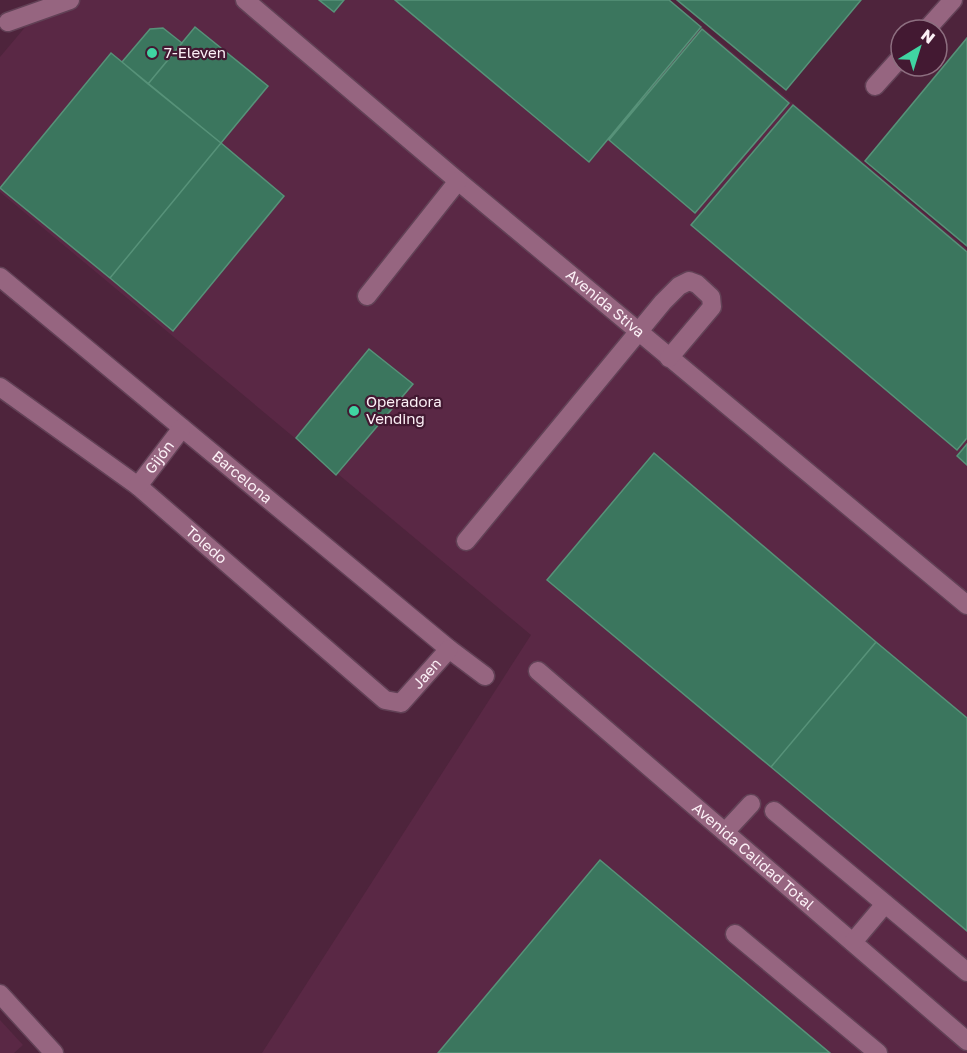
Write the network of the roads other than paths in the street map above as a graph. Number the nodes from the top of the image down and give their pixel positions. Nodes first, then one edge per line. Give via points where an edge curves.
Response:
1 (26, 0) edge
2 (70, 0) edge
3 (245, 0) edge
4 (953, 0) edge
5 (937, 18) edge
6 (4, 26) edge
7 (889, 70) edge
8 (875, 86) dead end
9 (458, 181) junction
10 (0, 278) edge
11 (367, 296) dead end
12 (637, 331) junction
13 (669, 358) junction
14 (0, 387) edge
15 (182, 428) junction
16 (138, 486) junction
17 (466, 541) dead end
18 (967, 605) edge
19 (449, 649) junction
20 (538, 671) dead end
21 (485, 676) dead end
22 (405, 700) joint
23 (751, 804) dead end
24 (774, 811) dead end
25 (724, 832) junction
26 (885, 904) junction
27 (735, 934) dead end
28 (853, 942) junction
29 (967, 972) edge
30 (0, 994) edge
31 (967, 1041) edge
32 (54, 1053) edge
33 (878, 1053) edge

1 - 6 street
2 - 6 street
3 - 9 street, Avenida Stiva
4 - 5 street
7 - 8 street
9 - 11 street
9 - 12 street, Avenida Stiva
10 - 15 street, Barcelona
12 - 13 street, Avenida Stiva
12 - 13 street via 679,286 688,281 697,284 711,297 712,307
12 - 17 street
13 - 18 street, Avenida Stiva
14 - 16 street, Toledo
15 - 16 street, Gijón
15 - 19 street, Barcelona
16 - 22 street, Toledo via 385,700 397,704
19 - 21 street, Barcelona
19 - 22 street, Jaen
20 - 25 street, Avenida Calidad Total
23 - 25 street
24 - 26 street
25 - 28 street, Avenida Calidad Total
26 - 28 street
26 - 29 street
27 - 33 street
28 - 31 street, Avenida Calidad Total
30 - 32 street

